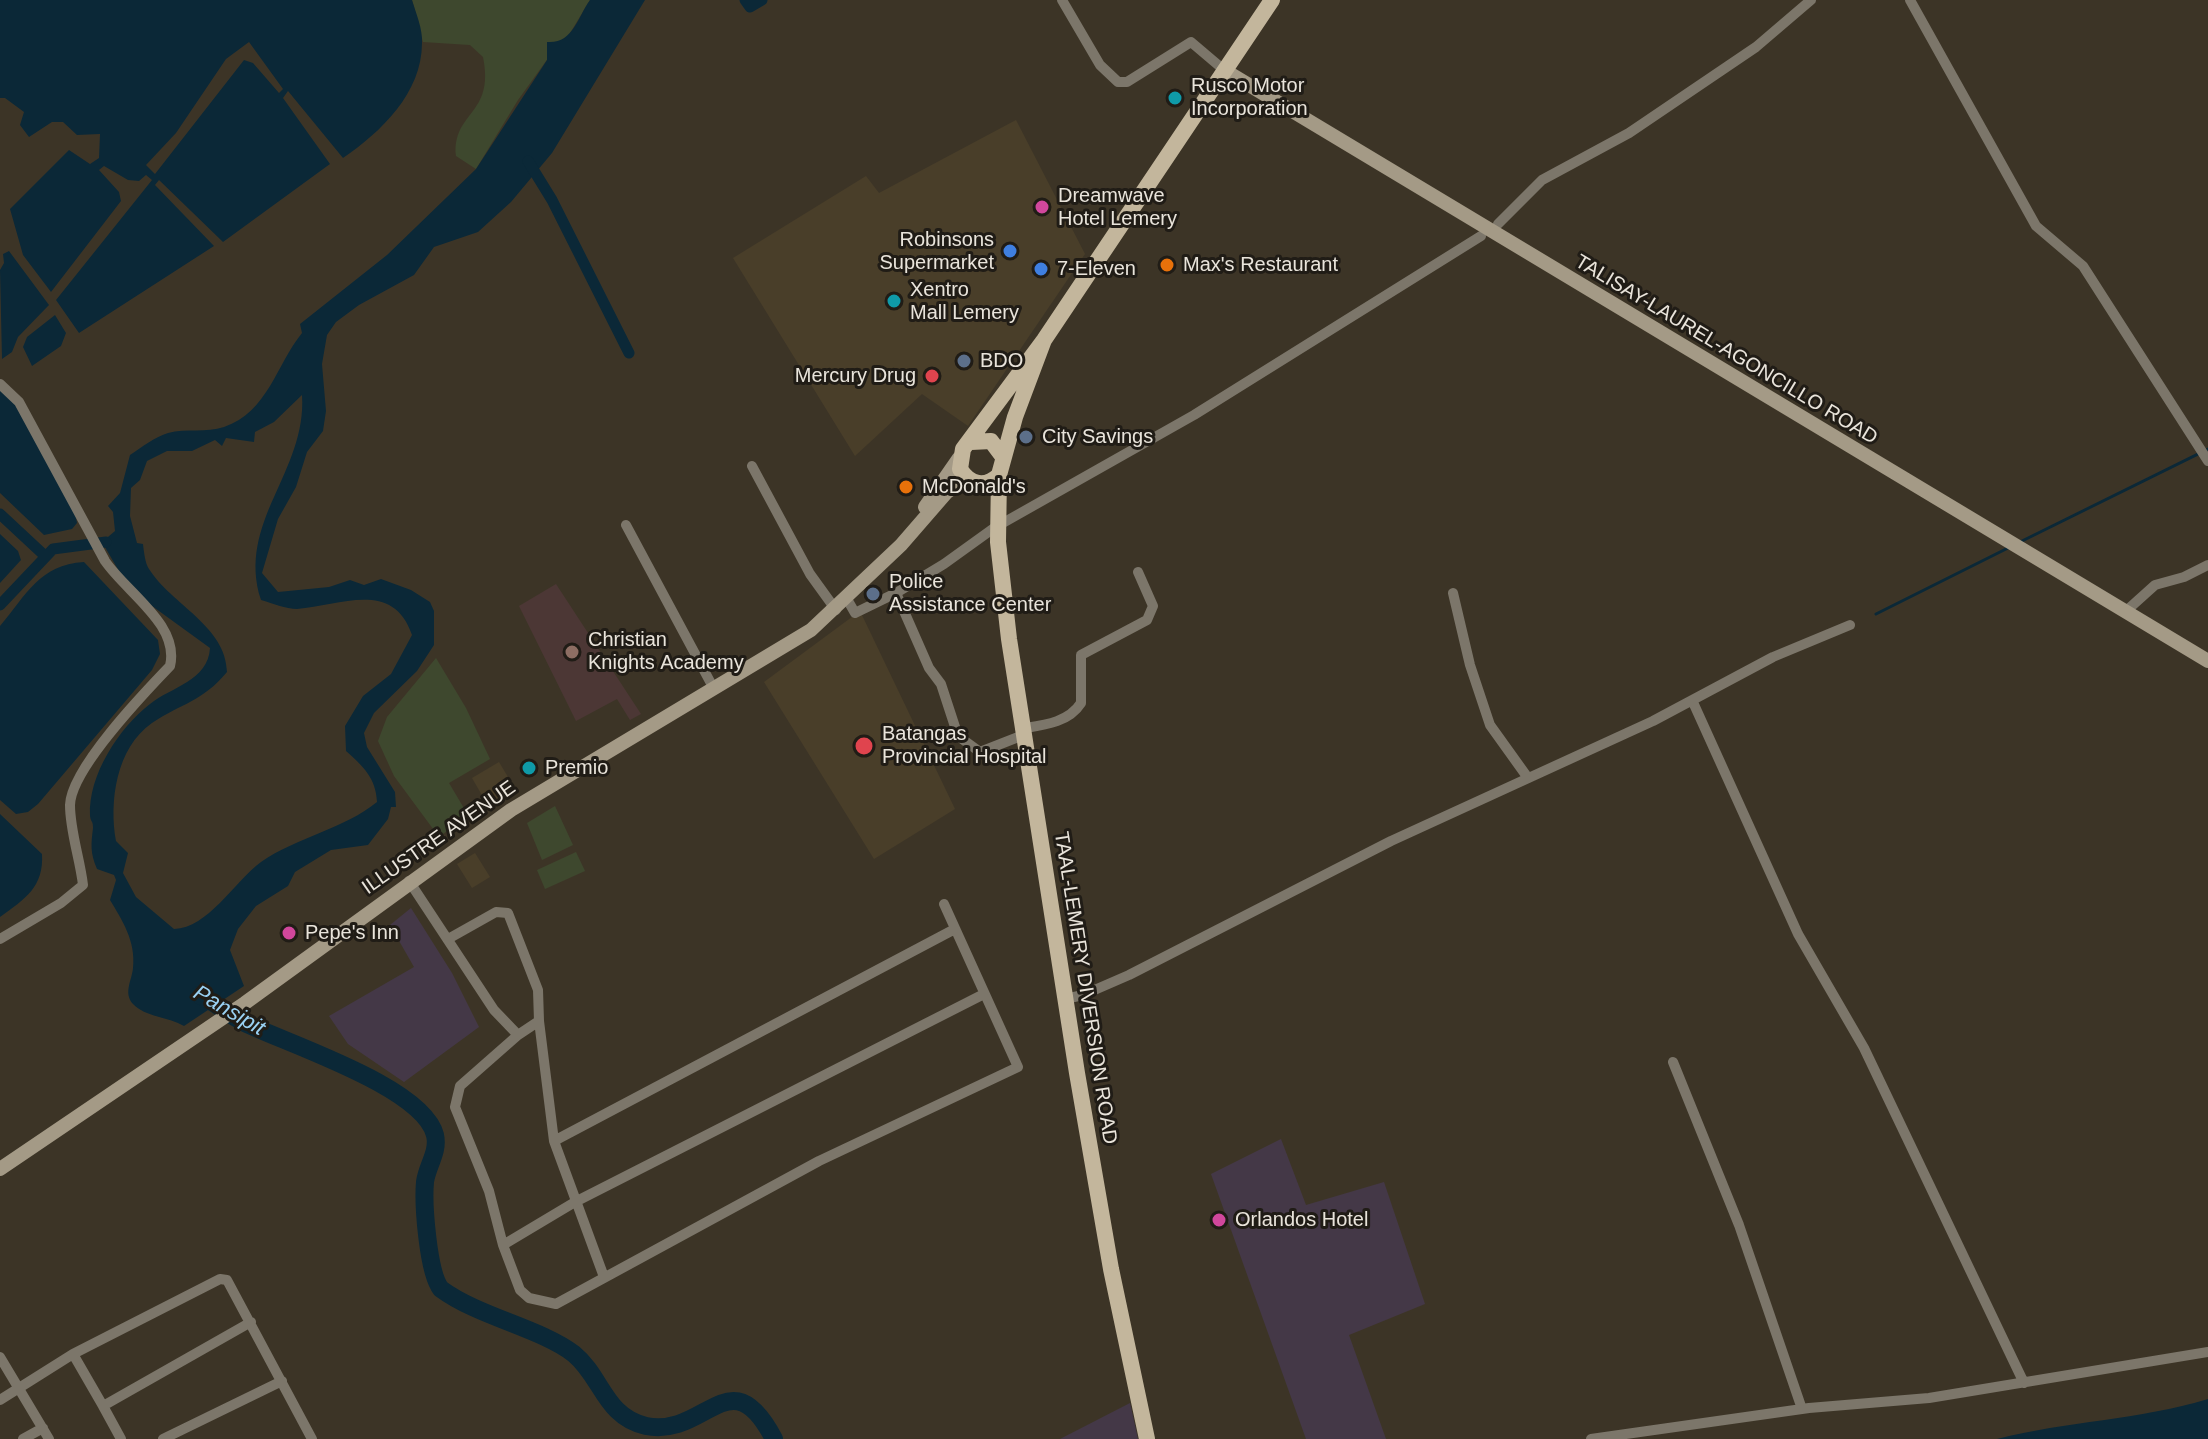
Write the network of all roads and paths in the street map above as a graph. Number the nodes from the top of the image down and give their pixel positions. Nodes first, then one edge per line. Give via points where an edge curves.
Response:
1 (1062, 0) edge
2 (1272, 0) edge
3 (1811, 0) edge
4 (1910, 0) edge
5 (1224, 70) junction
6 (1498, 224) dead end
7 (1481, 236) dead end
8 (1044, 340) junction
9 (0, 384) edge
10 (971, 442) junction
11 (1003, 457) junction
12 (959, 458) junction
13 (2208, 461) edge
14 (752, 466) dead end
15 (999, 475) junction
16 (966, 478) junction
17 (984, 484) junction
18 (626, 525) dead end
19 (997, 532) junction
20 (901, 545) junction
21 (2208, 565) edge
22 (1138, 572) dead end
23 (896, 593) junction
24 (1453, 593) dead end
25 (842, 604) junction
26 (2125, 612) junction
27 (1850, 625) dead end
28 (2208, 661) edge
29 (714, 689) junction
30 (1692, 700) junction
31 (1026, 731) junction
32 (1528, 778) junction
33 (409, 881) junction
34 (944, 904) dead end
35 (953, 930) junction
36 (0, 939) edge
37 (448, 939) junction
38 (984, 994) junction
39 (1065, 999) junction
40 (539, 1021) junction
41 (518, 1035) junction
42 (1673, 1062) dead end
43 (554, 1141) junction
44 (0, 1169) edge
45 (575, 1202) junction
46 (503, 1245) junction
47 (604, 1277) junction
48 (251, 1322) junction
49 (2208, 1352) edge
50 (73, 1354) junction
51 (0, 1357) edge
52 (282, 1381) junction
53 (2024, 1383) junction
54 (18, 1390) junction
55 (0, 1400) edge
56 (103, 1406) junction
57 (1802, 1409) junction
58 (43, 1428) junction
59 (23, 1439) edge
60 (49, 1439) edge
61 (121, 1439) edge
62 (163, 1439) edge
63 (312, 1439) edge
64 (1147, 1439) edge
65 (1591, 1439) edge

1 - 5 street via 1100,65 1118,82 1127,82 1191,42
2 - 5 main road
3 - 6 street via 1756,47 1629,133 1542,180
4 - 13 street via 2036,226 2083,266
5 - 8 main road
5 - 26 main road, TALISAY-LAUREL-AGONCILLO ROAD
7 - 19 street
8 - 10 main road
8 - 11 main road
9 - 36 street via 19,402 120,584 169,635 174,649 170,666 100,747 73,790 70,807 83,885
10 - 11 main road via 991,441
10 - 12 main road
11 - 15 main road
12 - 16 main road
12 - 20 main road, ILLUSTRE AVENUE
14 - 25 street via 810,574
15 - 17 main road
15 - 19 main road, TAAL-LEMERY DIVERSION ROAD
16 - 17 main road
16 - 20 main road, ILLUSTRE AVENUE
17 - 19 main road, TAAL-LEMERY DIVERSION ROAD
18 - 29 street
19 - 23 street
19 - 31 main road, TAAL-LEMERY DIVERSION ROAD
20 - 25 main road, ILLUSTRE AVENUE
21 - 26 street via 2155,585
22 - 31 street via 1153,606 1147,620 1081,655 1077,709
23 - 25 street via 855,613
23 - 31 street via 941,684 958,736 980,752
24 - 32 street via 1490,725
25 - 29 main road, ILLUSTRE AVENUE via 790,644
26 - 28 main road, TALISAY-LAUREL-AGONCILLO ROAD
27 - 30 street via 1773,657
29 - 33 main road, ILLUSTRE AVENUE via 511,810
30 - 32 street
30 - 53 street via 1798,934 1864,1048
31 - 39 main road, TAAL-LEMERY DIVERSION ROAD
32 - 39 street via 1391,841 1129,975
33 - 37 street
33 - 44 main road, ILLUSTRE AVENUE via 245,1003
34 - 35 street
35 - 38 street
35 - 43 street
37 - 40 street via 496,912 508,913 538,990
37 - 41 street via 494,1010
38 - 45 street
38 - 47 street via 1018,1067 819,1161
39 - 64 main road, TAAL-LEMERY DIVERSION ROAD via 1111,1269
40 - 41 street
40 - 43 street
41 - 46 street via 460,1086 455,1097
42 - 57 street via 1739,1225
43 - 45 street
45 - 46 street
45 - 47 street
46 - 47 street via 520,1290 542,1303 556,1304
48 - 50 street via 227,1280 214,1280
48 - 52 street
48 - 56 street
49 - 53 street
50 - 54 street
50 - 56 street
51 - 54 street
52 - 62 street
52 - 63 street
53 - 57 street
54 - 55 street
54 - 58 street
56 - 61 street
57 - 65 street
58 - 59 street
58 - 60 street

